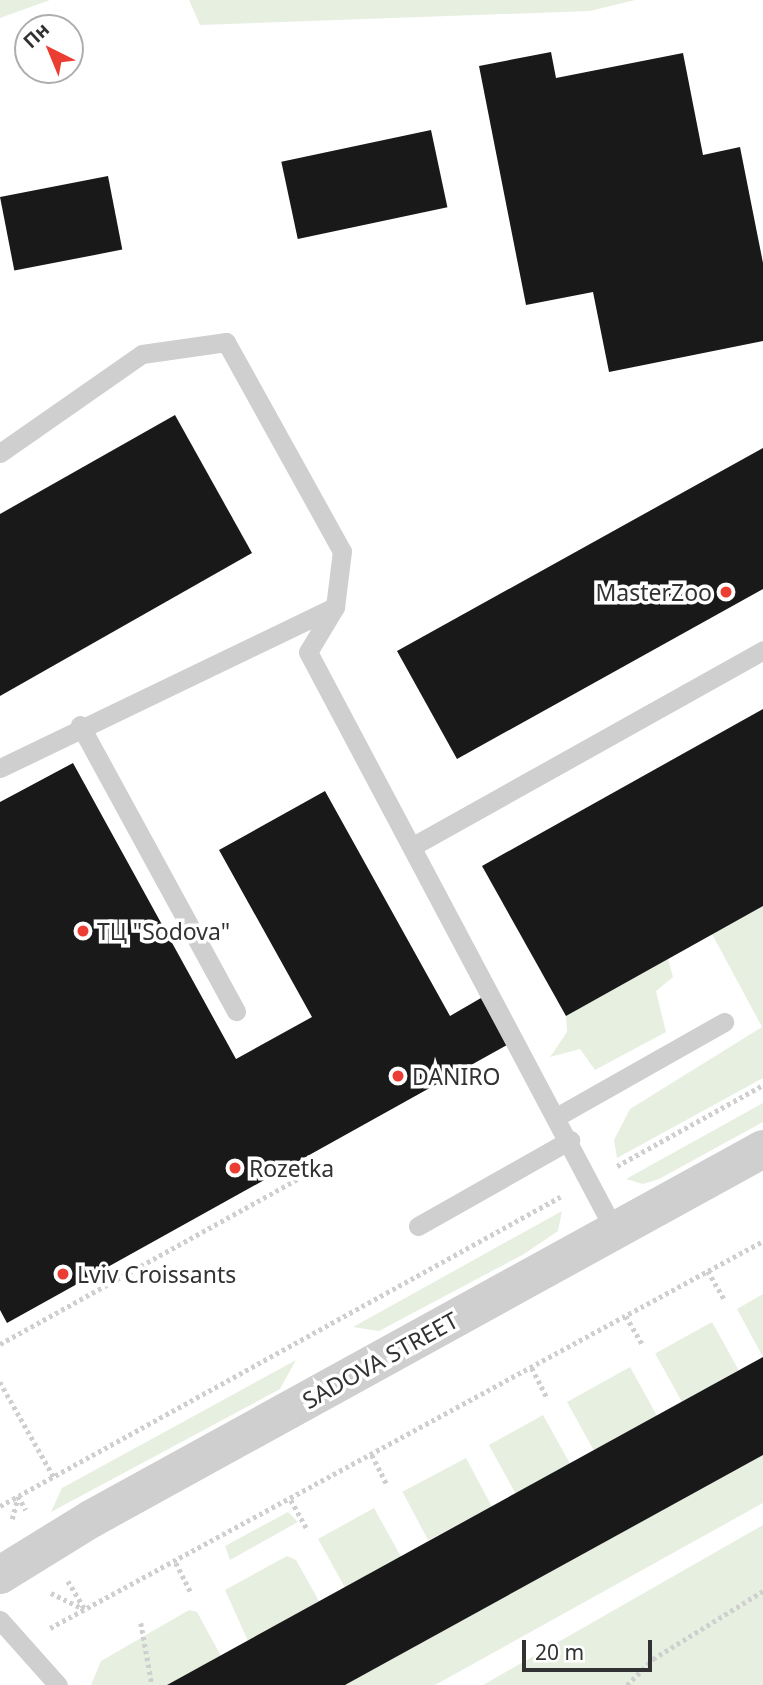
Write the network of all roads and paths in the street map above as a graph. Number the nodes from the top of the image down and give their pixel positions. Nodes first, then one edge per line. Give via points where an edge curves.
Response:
1 (0, 453) edge
2 (335, 607) junction
3 (763, 650) edge
4 (80, 725) junction
5 (0, 768) edge
6 (413, 846) junction
7 (236, 1011) dead end
8 (724, 1022) dead end
9 (763, 1085) edge
10 (558, 1116) junction
11 (570, 1140) junction
12 (763, 1149) edge
13 (300, 1178) dead end
14 (591, 1180) junction
15 (418, 1226) dead end
16 (615, 1231) junction
17 (763, 1241) edge
18 (708, 1271) junction
19 (725, 1301) dead end
20 (626, 1316) junction
21 (0, 1344) edge
22 (643, 1346) dead end
23 (532, 1368) junction
24 (0, 1382) edge
25 (548, 1399) dead end
26 (372, 1455) junction
27 (54, 1477) junction
28 (388, 1486) dead end
29 (291, 1500) junction
30 (0, 1506) edge
31 (308, 1531) dead end
32 (176, 1563) junction
33 (0, 1575) edge
34 (65, 1577) dead end
35 (763, 1591) edge
36 (192, 1594) dead end
37 (0, 1619) edge
38 (141, 1623) dead end
39 (58, 1685) edge
40 (152, 1685) edge
41 (627, 1685) edge

1 - 2 lane via 142,354 226,342 342,551
2 - 4 lane
2 - 6 lane via 308,652
3 - 6 lane
4 - 5 lane
4 - 7 lane
6 - 10 lane
8 - 10 lane
9 - 14 path
10 - 11 lane
11 - 14 lane
11 - 15 lane
12 - 16 street, SADOVA STREET
13 - 21 path
14 - 16 lane
14 - 27 path
16 - 33 street, SADOVA STREET via 91,1519
17 - 18 path
18 - 19 path
18 - 20 path
20 - 22 path
20 - 23 path
23 - 25 path
23 - 26 path
24 - 27 path
26 - 28 path
26 - 29 path
27 - 30 path
29 - 31 path
29 - 32 path
32 - 34 path via 86,1611
32 - 36 path
35 - 41 path via 653,1659
37 - 39 lane
38 - 40 path

